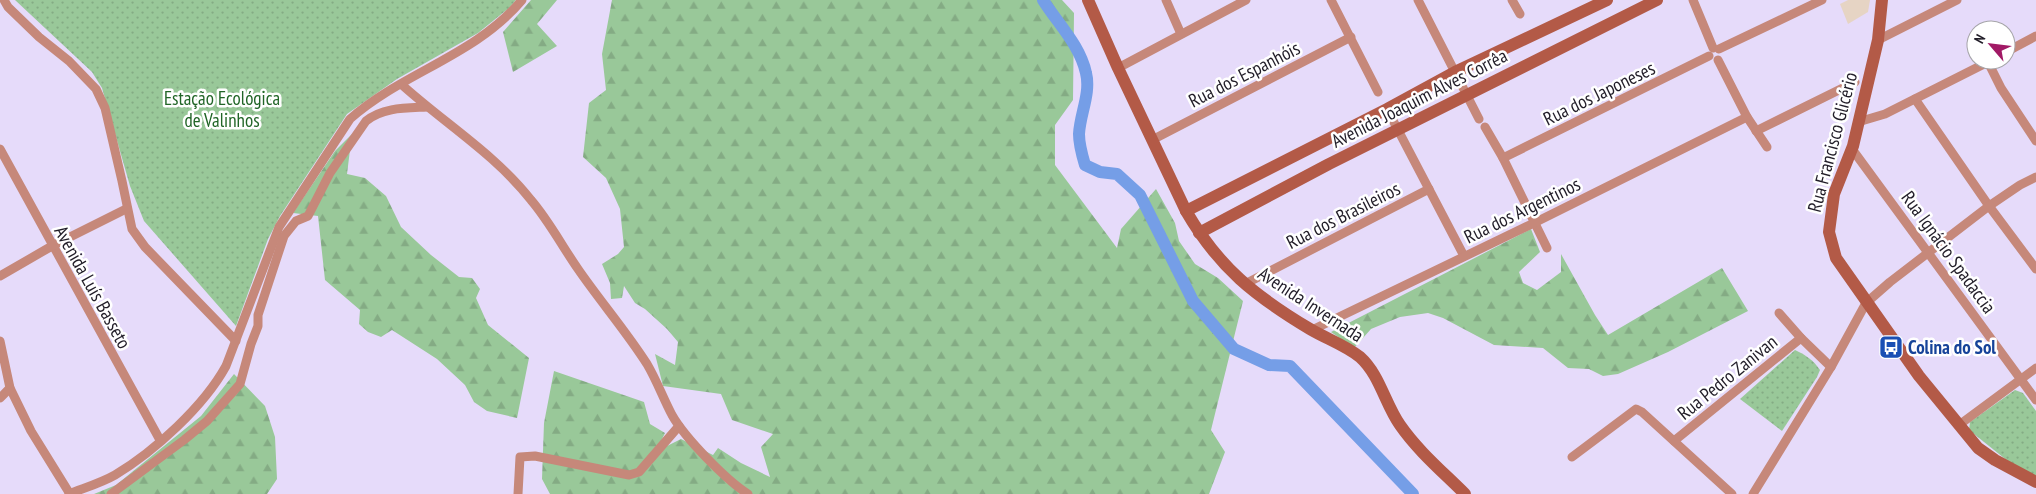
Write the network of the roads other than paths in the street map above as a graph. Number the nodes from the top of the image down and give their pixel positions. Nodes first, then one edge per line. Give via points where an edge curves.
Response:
1 (4, 0) edge
2 (522, 0) edge
3 (1088, 0) edge
4 (1166, 0) edge
5 (1245, 0) edge
6 (1331, 0) edge
7 (1418, 0) edge
8 (1512, 0) edge
9 (1608, 0) edge
10 (1657, 0) edge
11 (1693, 0) edge
12 (1822, 0) edge
13 (1882, 0) edge
14 (1957, 0) edge
15 (1520, 14) dead end
16 (1616, 20) junction
17 (1181, 34) junction
18 (2036, 36) edge
19 (1351, 37) junction
20 (1878, 40) junction
21 (2016, 47) edge
22 (1715, 53) junction
23 (1118, 68) junction
24 (1972, 70) edge
25 (1994, 70) edge
26 (1455, 72) junction
27 (1855, 82) dead end
28 (401, 84) junction
29 (1378, 92) dead end
30 (1467, 94) junction
31 (1915, 99) junction
32 (428, 107) junction
33 (1387, 109) junction
34 (1746, 117) junction
35 (1479, 119) dead end
36 (1858, 122) junction
37 (1486, 127) dead end
38 (1398, 129) junction
39 (1756, 131) junction
40 (1152, 140) junction
41 (2036, 141) edge
42 (1767, 147) dead end
43 (0, 148) edge
44 (1852, 149) junction
45 (1503, 158) junction
46 (2036, 177) edge
47 (1430, 189) junction
48 (1989, 206) junction
49 (126, 209) junction
50 (1186, 211) junction
51 (1534, 223) junction
52 (1199, 233) junction
53 (52, 246) junction
54 (1547, 248) dead end
55 (1930, 252) junction
56 (1464, 256) junction
57 (2036, 269) edge
58 (0, 276) edge
59 (1244, 284) junction
60 (1866, 303) junction
61 (1779, 313) dead end
62 (1312, 330) junction
63 (1802, 338) junction
64 (0, 341) edge
65 (236, 341) junction
66 (1831, 367) junction
67 (2036, 368) edge
68 (2021, 378) junction
69 (10, 388) junction
70 (0, 398) edge
71 (2036, 400) edge
72 (1959, 425) junction
73 (680, 426) junction
74 (160, 440) junction
75 (1674, 441) junction
76 (1572, 457) dead end
77 (2036, 482) edge
78 (69, 494) edge
79 (111, 494) edge
80 (518, 494) edge
81 (748, 494) edge
82 (1465, 494) edge
83 (1732, 494) edge
84 (1753, 494) edge

1 - 49 street via 96,89 105,108
2 - 28 street via 512,12 457,54
3 - 23 main road, Avenida Invernada
4 - 17 street
5 - 17 street
6 - 19 street
7 - 26 street
8 - 15 street
9 - 16 main road via 1605,14
9 - 26 main road, Avenida Joaquim Alves Corrêa
10 - 16 main road, Avenida Joaquim Alves Corrêa
11 - 22 street
12 - 22 street, Rua dos Japoneses
13 - 20 main road, Rua Francisco Glicério
14 - 20 street
16 - 30 main road, Avenida Joaquim Alves Corrêa
17 - 23 street
18 - 21 street
19 - 29 street
19 - 40 street, Rua dos Espanhóis
20 - 36 main road, Rua Francisco Glicério
22 - 34 street
22 - 45 street, Rua dos Japoneses
23 - 40 main road, Avenida Invernada
24 - 31 street
25 - 41 street via 2001,88
26 - 30 street
26 - 33 main road, Avenida Joaquim Alves Corrêa
27 - 39 street
28 - 32 street
28 - 65 street via 350,119 293,203 279,227
30 - 35 street
30 - 38 main road, Avenida Joaquim Alves Corrêa
31 - 36 street via 1885,114
31 - 48 street
32 - 73 street via 505,171 531,199 646,362
32 - 79 street via 388,111 366,121 330,173 308,216 296,221 284,236 240,384 207,421
33 - 38 street
33 - 50 main road, Avenida Joaquim Alves Corrêa
34 - 39 street
34 - 51 street, Rua dos Argentinos
36 - 44 main road, Rua Francisco Glicério
37 - 45 street
38 - 47 street
38 - 52 main road, Avenida Joaquim Alves Corrêa
39 - 42 street
40 - 50 main road, Avenida Invernada
43 - 53 street, Avenida Luís Basseto
44 - 55 street, Rua Ignácio Spadaccia
44 - 60 main road, Rua Francisco Glicério via 1834,194 1829,232 1836,258
45 - 51 street
46 - 48 street
47 - 56 street
47 - 59 street, Rua dos Brasileiros
48 - 55 street
48 - 57 street
49 - 53 street
49 - 65 street via 132,229 144,247
50 - 52 main road, Avenida Invernada
51 - 54 street
51 - 56 street, Rua dos Argentinos
52 - 59 main road, Avenida Invernada
53 - 58 street
53 - 74 street, Avenida Luís Basseto
55 - 60 street
55 - 68 street, Rua Ignácio Spadaccia
56 - 62 street, Rua dos Argentinos
59 - 62 main road, Avenida Invernada
60 - 66 street
60 - 72 main road, Rua Francisco Glicério
61 - 63 street
62 - 82 main road, Avenida Invernada via 1349,350 1371,369 1398,423
63 - 66 street
63 - 75 street, Rua Pedro Zanivan
64 - 69 street
65 - 74 street via 217,383 190,414
66 - 84 street
67 - 68 street
68 - 71 street, Rua Ignácio Spadaccia
68 - 72 street
69 - 70 street
69 - 78 street via 31,431
72 - 77 main road, Rua Francisco Glicério via 1978,448
73 - 80 street via 639,472 629,474 535,456 520,457
73 - 81 street via 731,481
74 - 78 street via 113,476
75 - 76 street via 1636,409
75 - 83 street

